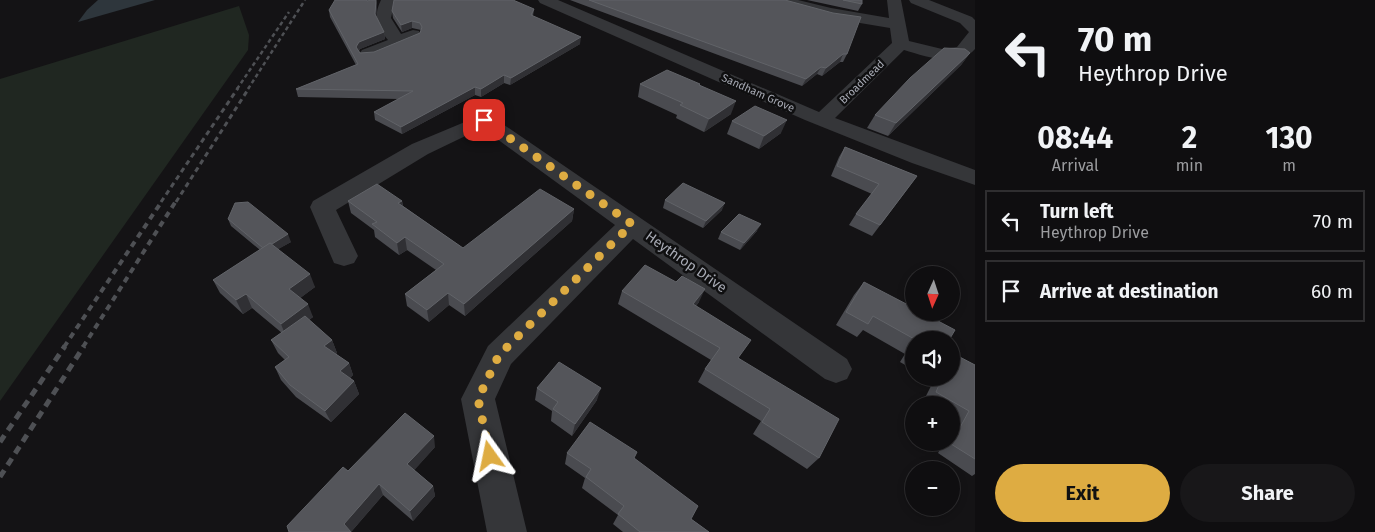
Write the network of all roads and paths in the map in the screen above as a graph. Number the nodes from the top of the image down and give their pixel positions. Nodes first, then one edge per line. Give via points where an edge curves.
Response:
1 (388, 0) edge
2 (545, 0) edge
3 (780, 0) edge
4 (894, 0) edge
5 (916, 0) edge
6 (899, 25) junction
7 (975, 29) edge
8 (975, 35) edge
9 (901, 44) junction
10 (368, 54) edge
11 (822, 120) junction
12 (975, 178) edge
13 (632, 224) junction
14 (344, 256) dead end
15 (836, 369) dead end
16 (507, 532) edge

1 - 10 street via 383,21 405,39
2 - 11 street, Sandham Grove
3 - 6 street
4 - 6 street
5 - 7 street via 966,20
6 - 9 street
8 - 9 street via 966,50 958,54
9 - 11 street, Broadmead
11 - 12 street, Sandham Grove
13 - 14 street, Heythrop Drive via 484,120 420,149 322,208
13 - 15 street, Heythrop Drive
13 - 16 street via 499,355 478,399

